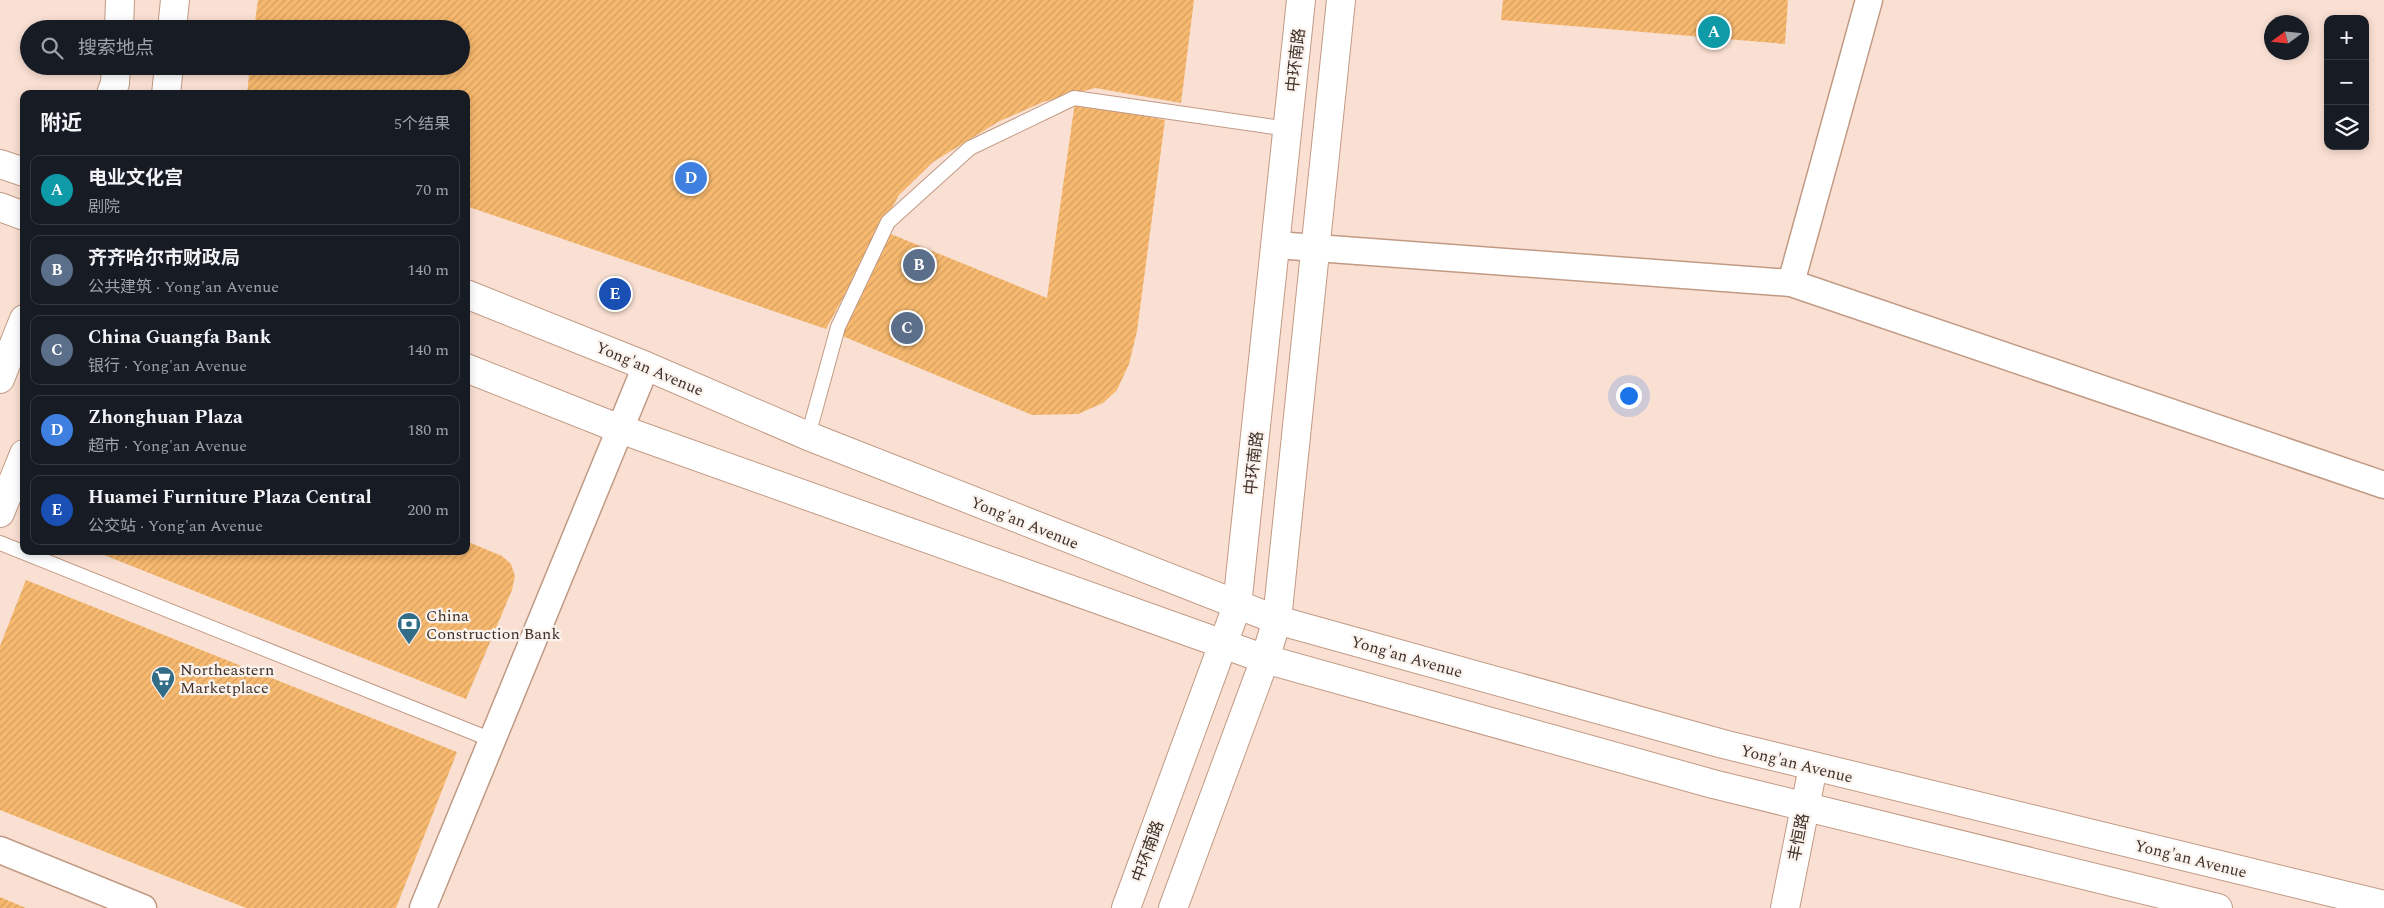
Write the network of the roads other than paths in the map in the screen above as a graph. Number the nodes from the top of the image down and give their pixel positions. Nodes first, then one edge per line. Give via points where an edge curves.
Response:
1 (120, 0) edge
2 (175, 0) edge
3 (1301, 0) edge
4 (1341, 0) edge
5 (1868, 0) edge
6 (119, 20) edge
7 (173, 20) edge
8 (115, 75) edge
9 (168, 75) edge
10 (112, 90) edge
11 (166, 90) edge
12 (1288, 129) junction
13 (0, 164) edge
14 (20, 171) edge
15 (0, 208) edge
16 (20, 215) edge
17 (1276, 245) junction
18 (1316, 248) junction
19 (1791, 283) junction
20 (470, 296) edge
21 (20, 329) edge
22 (646, 366) junction
23 (470, 370) edge
24 (0, 379) edge
25 (620, 429) junction
26 (808, 436) junction
27 (20, 464) edge
28 (2384, 485) edge
29 (0, 513) edge
30 (0, 544) edge
31 (20, 552) edge
32 (28, 555) edge
33 (1237, 606) junction
34 (1277, 620) junction
35 (1224, 645) junction
36 (1265, 659) junction
37 (492, 740) junction
38 (1813, 767) junction
39 (1804, 807) junction
40 (0, 850) edge
41 (2384, 905) edge
42 (143, 908) edge
43 (423, 908) edge
44 (1126, 908) edge
45 (1173, 908) edge
46 (1785, 908) edge
47 (2218, 908) edge

1 - 6 main road
2 - 7 main road
3 - 12 main road, 中环南路
4 - 18 main road
5 - 19 street
8 - 10 main road
9 - 11 main road
12 - 17 main road, 中环南路
12 - 26 lane via 1074,98 970,148 888,222 838,327
13 - 14 main road
15 - 16 main road
17 - 18 street
17 - 33 main road, 中环南路
18 - 19 street
18 - 34 main road
19 - 28 street
20 - 22 main road, Yong'an Avenue
21 - 24 main road
22 - 25 street
22 - 26 main road, Yong'an Avenue
23 - 25 main road
25 - 35 main road
25 - 37 street
26 - 33 main road, Yong'an Avenue
27 - 29 main road
30 - 31 lane
32 - 37 lane
33 - 34 main road, Yong'an Avenue
33 - 35 main road, 中环南路
34 - 36 main road
34 - 38 main road, Yong'an Avenue
35 - 36 main road
35 - 44 main road, 中环南路
36 - 39 main road
36 - 45 main road
37 - 43 street
38 - 39 main road, 丰恒路
38 - 41 main road, Yong'an Avenue
39 - 46 main road, 丰恒路
39 - 47 main road
40 - 42 street

